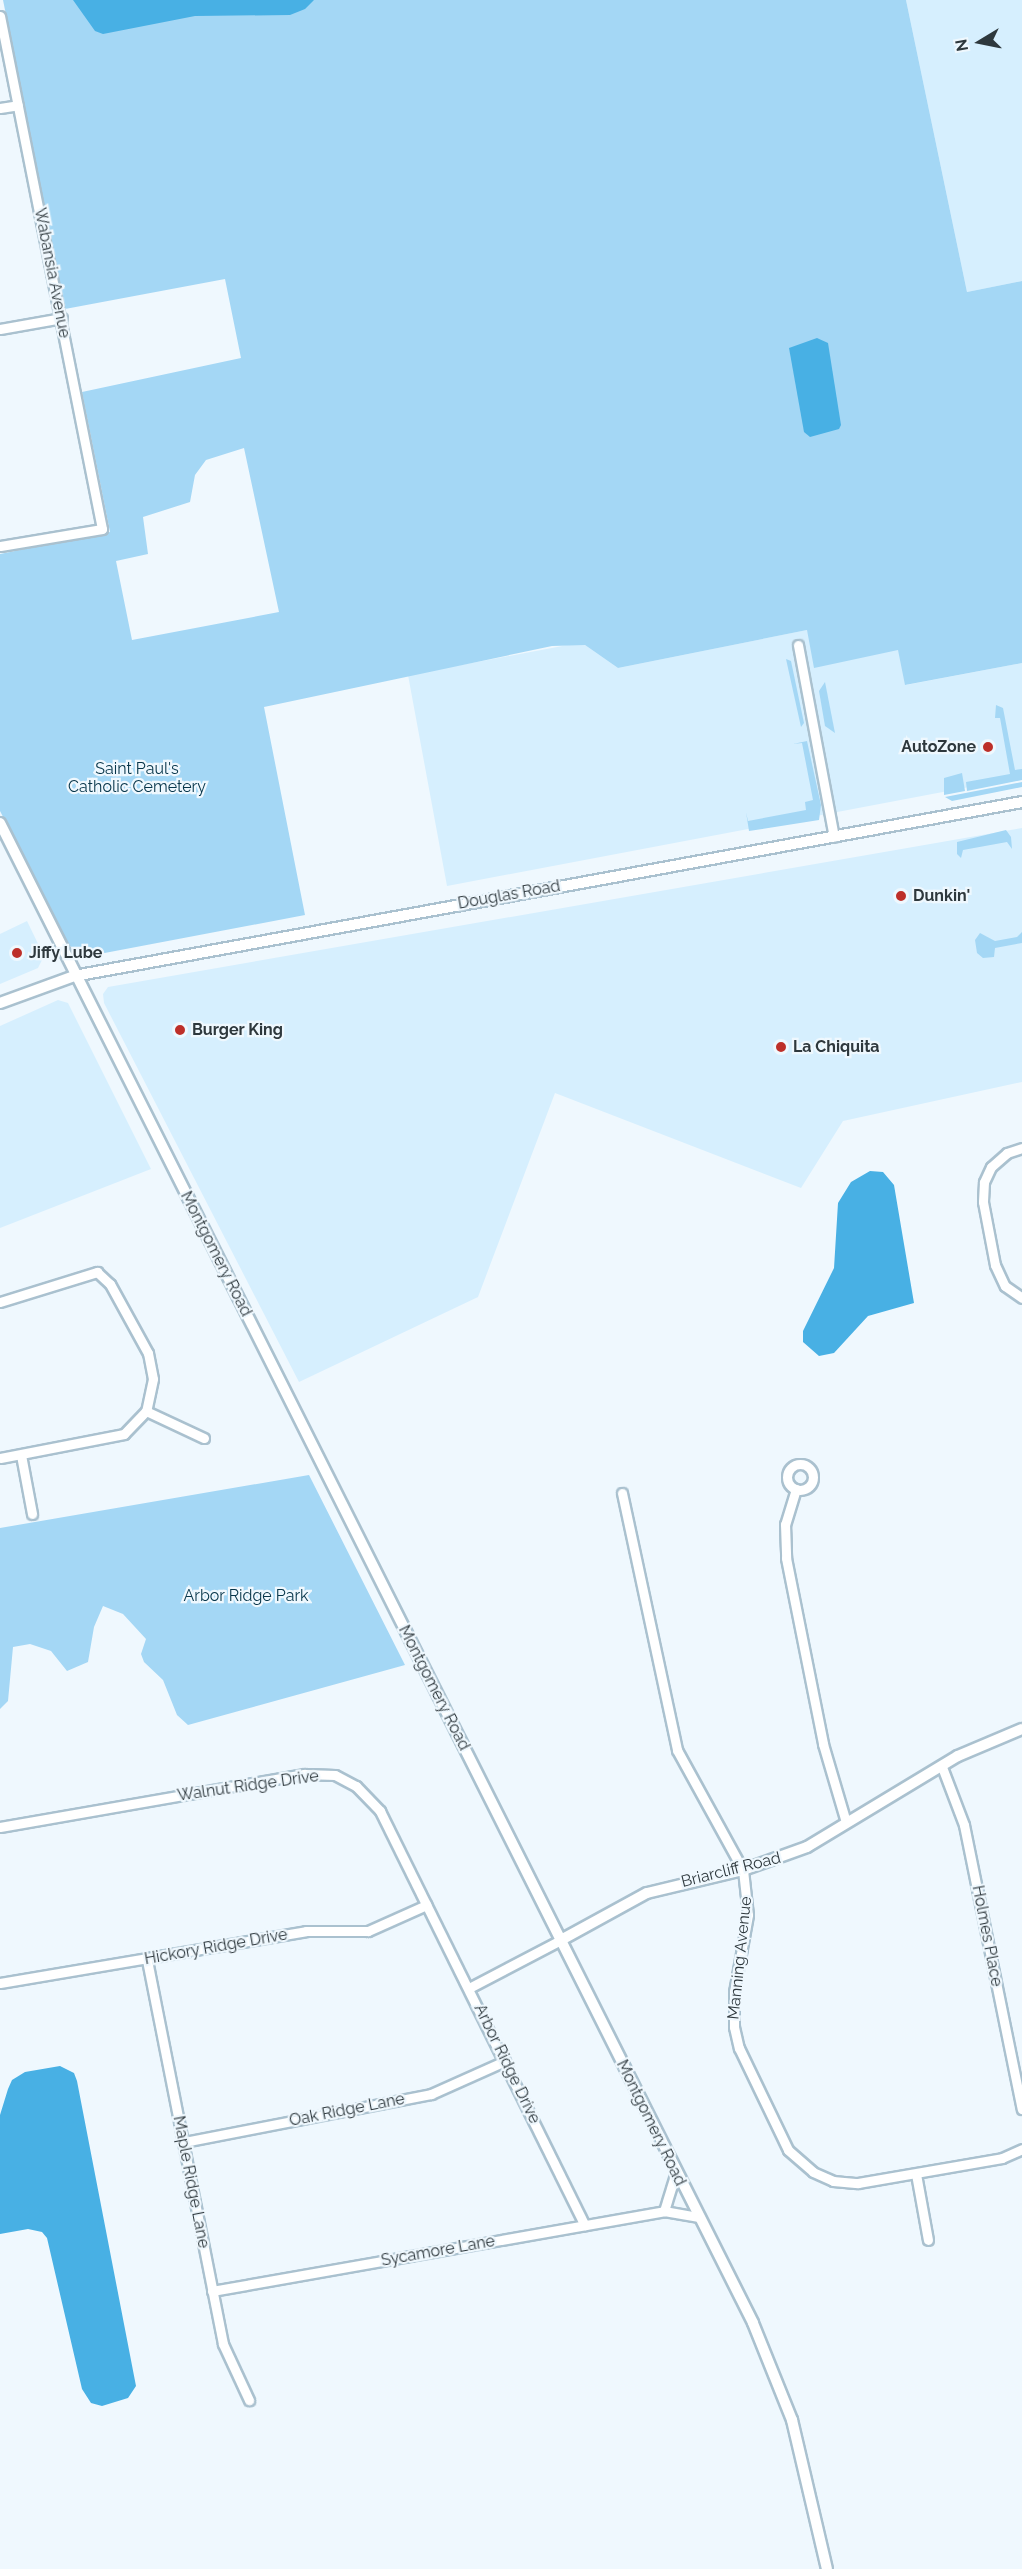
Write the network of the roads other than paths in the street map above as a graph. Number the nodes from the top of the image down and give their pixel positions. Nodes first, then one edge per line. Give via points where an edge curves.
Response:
1 (0, 16) edge
2 (18, 105) junction
3 (0, 108) edge
4 (62, 318) junction
5 (0, 329) edge
6 (0, 546) edge
7 (798, 645) dead end
8 (1022, 802) edge
9 (0, 823) edge
10 (834, 837) junction
11 (74, 976) junction
12 (0, 1003) edge
13 (1022, 1148) edge
14 (1022, 1298) edge
15 (0, 1302) edge
16 (146, 1411) junction
17 (204, 1438) dead end
18 (21, 1455) junction
19 (0, 1458) edge
20 (796, 1489) dead end
21 (622, 1493) dead end
22 (32, 1514) dead end
23 (1022, 1729) edge
24 (942, 1767) junction
25 (846, 1822) junction
26 (0, 1827) edge
27 (743, 1870) junction
28 (426, 1905) junction
29 (561, 1940) junction
30 (147, 1960) junction
31 (0, 1983) edge
32 (469, 1988) junction
33 (505, 2061) junction
34 (1022, 2109) edge
35 (184, 2142) junction
36 (1022, 2149) edge
37 (676, 2172) junction
38 (916, 2174) junction
39 (664, 2211) junction
40 (697, 2217) junction
41 (585, 2224) junction
42 (928, 2240) dead end
43 (212, 2290) junction
44 (249, 2400) dead end
45 (827, 2569) edge

1 - 2 street, Wabansia Avenue
2 - 3 street
2 - 4 street, Wabansia Avenue
4 - 5 street
4 - 6 street, Wabansia Avenue via 102,530
7 - 10 street
8 - 10 street, Douglas Road
9 - 11 street, Montgomery Road
10 - 11 street, Douglas Road
11 - 12 street, Douglas Road
11 - 29 street, Montgomery Road
13 - 14 street via 1007,1153 991,1167 984,1182 983,1202 995,1265 1005,1286
15 - 16 street via 97,1272 110,1284 148,1353 153,1379
16 - 17 street
16 - 18 street via 124,1434 111,1439
18 - 19 street
18 - 22 street
20 - 25 street via 785,1524 786,1558 823,1744
21 - 27 street, Manning Avenue via 677,1750
23 - 24 street, Briarcliff Road
24 - 25 street, Briarcliff Road
24 - 34 street, Holmes Place via 964,1825
25 - 27 street, Briarcliff Road via 807,1847
26 - 28 street, Walnut Ridge Drive via 304,1774 335,1776 356,1786 380,1811
27 - 29 street, Briarcliff Road via 647,1893
27 - 38 street, Manning Avenue via 748,1915 734,1992 734,2027 739,2048 788,2150 822,2177 858,2183
28 - 30 street, Hickory Ridge Drive via 368,1932 314,1930
28 - 32 street, Arbor Ridge Drive
29 - 32 street, Briarcliff Road
29 - 37 street, Montgomery Road
30 - 31 street, Hickory Ridge Drive
30 - 35 street, Maple Ridge Lane
32 - 33 street, Arbor Ridge Drive
33 - 35 street, Oak Ridge Lane via 430,2094
33 - 41 street, Arbor Ridge Drive
35 - 43 street, Maple Ridge Lane
36 - 38 street, Manning Avenue via 1002,2158
37 - 39 street
37 - 40 street, Montgomery Road
38 - 42 street
39 - 40 street, Sycamore Lane
39 - 41 street, Sycamore Lane
40 - 45 street, Montgomery Road via 753,2323 792,2420
41 - 43 street, Sycamore Lane
43 - 44 street, Maple Ridge Lane via 226,2354

